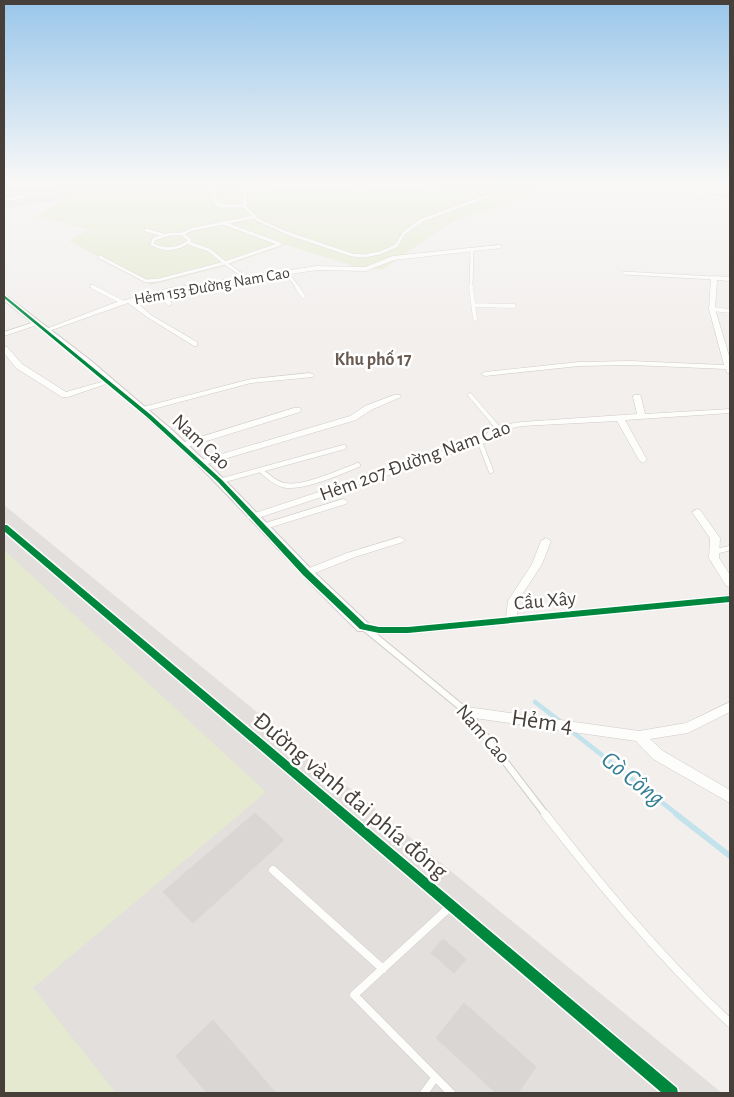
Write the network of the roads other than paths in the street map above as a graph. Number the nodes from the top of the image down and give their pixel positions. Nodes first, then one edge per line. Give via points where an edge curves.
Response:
1 (178, 234) edge
2 (182, 234) edge
3 (253, 234) edge
4 (291, 234) edge
5 (403, 234) edge
6 (163, 235) joint
7 (189, 243) junction
8 (499, 247) dead end
9 (472, 250) junction
10 (100, 257) dead end
11 (225, 263) junction
12 (287, 273) junction
13 (624, 273) dead end
14 (714, 278) junction
15 (730, 279) edge
16 (248, 280) junction
17 (91, 286) dead end
18 (160, 292) junction
19 (4, 296) edge
20 (303, 296) dead end
21 (126, 301) junction
22 (169, 304) dead end
23 (474, 305) junction
24 (514, 306) dead end
25 (712, 309) junction
26 (730, 311) edge
27 (475, 319) dead end
28 (38, 323) junction
29 (47, 330) junction
30 (4, 334) edge
31 (194, 344) dead end
32 (4, 349) edge
33 (729, 369) edge
34 (485, 374) dead end
35 (310, 376) dead end
36 (108, 382) junction
37 (470, 395) dead end
38 (397, 397) dead end
39 (636, 397) dead end
40 (142, 410) junction
41 (297, 410) dead end
42 (730, 411) edge
43 (641, 416) junction
44 (620, 418) junction
45 (498, 428) junction
46 (480, 442) junction
47 (181, 446) junction
48 (344, 447) dead end
49 (643, 460) dead end
50 (200, 463) junction
51 (358, 465) dead end
52 (260, 470) junction
53 (491, 472) dead end
54 (220, 481) junction
55 (343, 502) dead end
56 (697, 512) dead end
57 (257, 522) junction
58 (4, 527) edge
59 (400, 540) dead end
60 (546, 541) dead end
61 (730, 548) edge
62 (714, 552) junction
63 (306, 573) junction
64 (730, 583) edge
65 (730, 599) edge
66 (511, 620) junction
67 (363, 627) junction
68 (730, 707) edge
69 (468, 712) junction
70 (639, 736) junction
71 (730, 796) edge
72 (273, 870) dead end
73 (452, 906) junction
74 (383, 969) junction
75 (730, 1024) edge
76 (435, 1078) junction
77 (666, 1091) edge
78 (424, 1093) edge
79 (451, 1093) edge

1 - 6 lane
2 - 7 lane via 190,238
3 - 11 lane via 280,244
4 - 5 lane via 364,256 396,246
6 - 7 lane via 154,238 152,244 172,248
7 - 11 lane via 205,246
8 - 9 street, Hẻm 153 Đường Nam Cao
9 - 12 street, Hẻm 153 Đường Nam Cao via 393,258 366,269 317,268
9 - 23 lane
10 - 11 lane via 146,281
11 - 16 lane
12 - 16 street, Hẻm 153 Đường Nam Cao
12 - 20 lane
13 - 14 lane
14 - 15 street
14 - 25 street
16 - 18 street, Hẻm 153 Đường Nam Cao
17 - 21 lane
18 - 21 street, Hẻm 153 Đường Nam Cao
18 - 22 street
19 - 28 street, Nam Cao
21 - 29 street, Hẻm 153 Đường Nam Cao
21 - 31 street
23 - 24 lane
23 - 27 lane
25 - 26 lane
25 - 33 street
28 - 29 street, Nam Cao
28 - 30 street
29 - 36 street, Nam Cao
32 - 36 street via 19,366 65,395
33 - 34 street via 632,363 579,364
35 - 40 street via 251,381
36 - 40 street, Nam Cao
37 - 45 lane
38 - 50 street via 368,408 353,418
39 - 43 street
40 - 47 street, Nam Cao
41 - 47 street
42 - 43 street, Hẻm 207 Đường Nam Cao
43 - 44 street, Hẻm 207 Đường Nam Cao
44 - 45 street, Hẻm 207 Đường Nam Cao
44 - 49 street
45 - 46 street, Hẻm 207 Đường Nam Cao
46 - 53 lane
46 - 57 street, Hẻm 207 Đường Nam Cao
47 - 50 street, Nam Cao
48 - 52 lane
50 - 54 street, Nam Cao
51 - 52 lane via 286,486 276,483
52 - 54 lane
54 - 57 street, Nam Cao
55 - 57 street
56 - 62 street via 715,538
57 - 63 street, Nam Cao
58 - 73 street, Đường vành đai phía đông
59 - 63 street
60 - 66 street via 537,564 513,601
61 - 62 lane
62 - 64 street via 714,558
63 - 67 street, Nam Cao
65 - 66 street, Cầu Xây
66 - 67 street, Cầu Xây via 408,630
67 - 69 lane, Nam Cao
68 - 70 street, Hẻm 4 via 688,728
69 - 70 street, Hẻm 4
69 - 75 lane, Nam Cao via 592,874 692,987
70 - 71 street via 658,755
72 - 74 lane
73 - 74 lane
73 - 77 street, Đường vành đai phía đông
74 - 76 lane via 354,995
76 - 78 lane
76 - 79 lane

